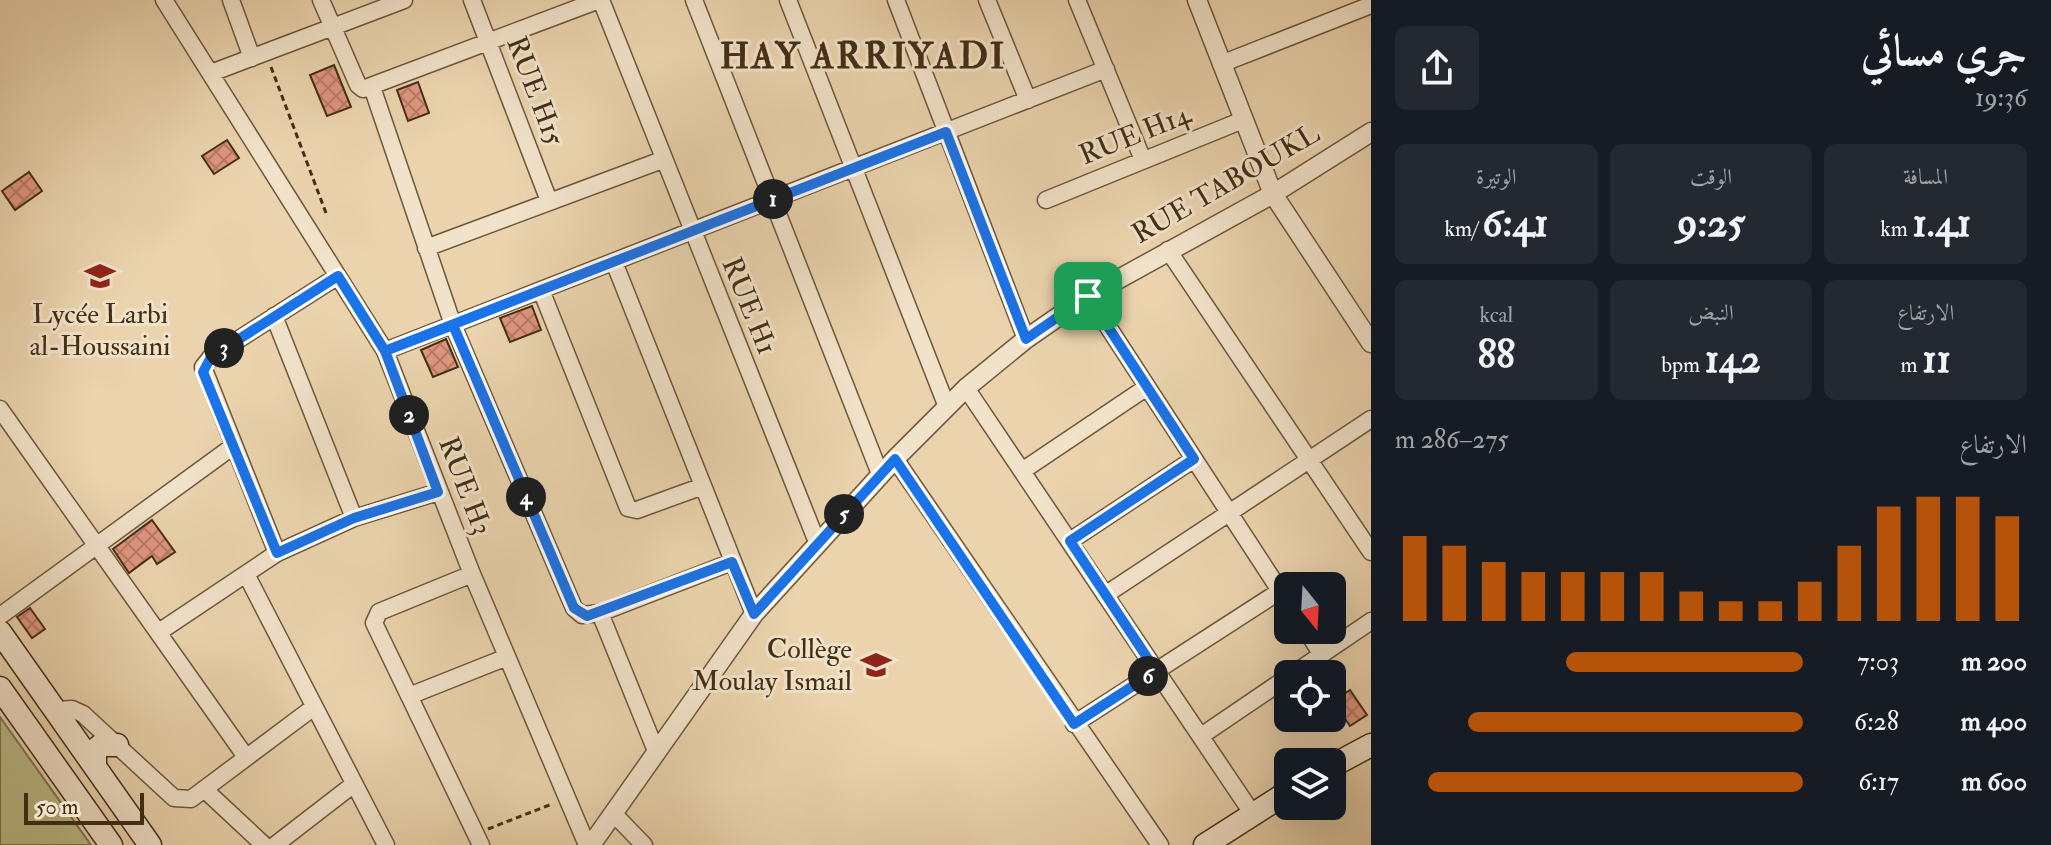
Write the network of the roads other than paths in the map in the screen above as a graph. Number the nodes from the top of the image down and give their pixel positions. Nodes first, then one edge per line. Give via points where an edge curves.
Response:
1 (164, 0) edge
2 (231, 0) edge
3 (321, 0) edge
4 (472, 0) edge
5 (600, 0) edge
6 (694, 0) edge
7 (788, 0) edge
8 (896, 0) edge
9 (987, 0) edge
10 (1077, 0) edge
11 (1197, 0) edge
12 (397, 1) edge
13 (1371, 5) edge
14 (333, 28) junction
15 (488, 43) junction
16 (259, 55) junction
17 (1221, 64) junction
18 (1106, 69) junction
19 (211, 73) junction
20 (372, 87) junction
21 (1028, 100) junction
22 (1243, 120) junction
23 (946, 132) junction
24 (1371, 132) edge
25 (662, 160) junction
26 (1143, 160) junction
27 (854, 168) junction
28 (1273, 194) junction
29 (772, 200) junction
30 (1046, 200) dead end
31 (549, 201) junction
32 (691, 231) junction
33 (426, 248) junction
34 (1168, 250) junction
35 (614, 262) junction
36 (338, 276) junction
37 (541, 290) junction
38 (1088, 296) junction
39 (274, 316) junction
40 (453, 325) junction
41 (1026, 339) junction
42 (1371, 343) edge
43 (385, 351) junction
44 (1147, 387) junction
45 (966, 388) junction
46 (947, 407) junction
47 (0, 409) edge
48 (1371, 419) edge
49 (232, 447) junction
50 (895, 459) junction
51 (1194, 459) junction
52 (1309, 460) junction
53 (1022, 471) junction
54 (880, 474) junction
55 (703, 486) junction
56 (438, 492) junction
57 (1229, 513) junction
58 (354, 518) junction
59 (1070, 541) junction
60 (817, 542) junction
61 (98, 543) junction
62 (1371, 552) edge
63 (277, 553) junction
64 (732, 562) junction
65 (246, 574) junction
66 (472, 574) junction
67 (1274, 582) edge
68 (1105, 595) junction
69 (1274, 603) edge
70 (600, 613) junction
71 (754, 614) junction
72 (0, 616) edge
73 (1371, 621) edge
74 (159, 632) junction
75 (2, 640) edge
76 (1315, 644) edge
77 (1322, 655) junction
78 (507, 657) junction
79 (1314, 660) edge
80 (1156, 671) junction
81 (1274, 686) edge
82 (0, 688) edge
83 (409, 696) junction
84 (314, 707) junction
85 (57, 710) junction
86 (1074, 724) junction
87 (1201, 736) junction
88 (117, 745) junction
89 (1371, 745) edge
90 (656, 751) junction
91 (246, 757) junction
92 (1346, 758) edge
93 (95, 767) junction
94 (354, 784) junction
95 (204, 789) junction
96 (1274, 800) edge
97 (613, 813) junction
98 (1252, 813) junction
99 (478, 840) edge
100 (111, 845) edge
101 (150, 845) edge
102 (264, 845) edge
103 (275, 845) edge
104 (386, 845) edge
105 (589, 845) edge
106 (644, 845) edge
107 (1160, 845) edge
108 (1205, 845) edge

1 - 19 street, RUE H3
2 - 16 street
3 - 14 street
4 - 15 street, RUE H15
5 - 15 street
5 - 25 street, RUE H1
6 - 29 street
7 - 27 street
8 - 23 street
9 - 21 street
10 - 18 street
11 - 17 street
12 - 14 street
13 - 17 street
14 - 16 street
14 - 20 street via 358,85
15 - 20 street
15 - 31 street, RUE H15
16 - 19 street
17 - 22 street
18 - 21 street
18 - 26 street
19 - 36 street, RUE H3
20 - 33 street
21 - 23 street
22 - 26 street, RUE H14
22 - 28 street
23 - 27 street
23 - 41 street
24 - 28 street, RUE TABOUKL
25 - 31 street
25 - 32 street, RUE H1
26 - 30 street, RUE H14
27 - 29 street
27 - 46 street
28 - 34 street, RUE TABOUKL
28 - 42 street
29 - 32 street
29 - 54 street
31 - 33 street
32 - 35 street
32 - 60 street, RUE H1
33 - 40 street
34 - 38 street, RUE TABOUKL
34 - 52 street
35 - 37 street
35 - 55 street
36 - 39 street
36 - 43 street, RUE H3
37 - 40 street
37 - 55 street via 628,508 637,510
38 - 41 street, RUE TABOUKL
38 - 44 street
39 - 49 street via 203,367
39 - 58 street
40 - 43 street
40 - 70 street via 574,608 582,615
41 - 45 street, RUE TABOUKL
43 - 56 street, RUE H3
44 - 51 street
44 - 53 street
45 - 46 street, RUE TABOUKL
45 - 53 street
46 - 50 street, RUE TABOUKL
47 - 61 street
48 - 52 street
49 - 61 street
49 - 63 street
50 - 54 street, RUE TABOUKL
50 - 86 street
51 - 57 street
51 - 59 street
52 - 57 street
52 - 62 street
53 - 59 street
54 - 60 street, RUE TABOUKL
55 - 64 street
56 - 58 street
56 - 66 street, RUE H3
57 - 67 street
57 - 68 street
58 - 63 street
59 - 68 street
60 - 71 street, RUE TABOUKL
61 - 72 street
61 - 74 street
63 - 65 street
64 - 70 street
64 - 71 street
65 - 74 street
65 - 84 street
66 - 78 street, RUE H3
66 - 83 street via 374,617 375,630
68 - 80 street
69 - 80 street
70 - 90 street
71 - 90 street, RUE TABOUKL
73 - 77 street
74 - 91 street
75 - 85 main road
76 - 77 street
77 - 79 street
78 - 83 street
78 - 105 street, RUE H3
80 - 86 street
80 - 87 street
81 - 87 street
82 - 100 main road
83 - 99 street
84 - 91 street
84 - 94 street
85 - 88 street via 78,711
85 - 93 main road
86 - 107 street
87 - 98 street
88 - 93 main road via 95,750
88 - 95 street via 174,798 191,799
89 - 92 main road
90 - 97 street, RUE TABOUKL
91 - 95 street
93 - 101 main road
94 - 103 street
94 - 104 street
95 - 102 street
96 - 98 main road
97 - 105 street, RUE TABOUKL
97 - 106 street
98 - 108 main road

